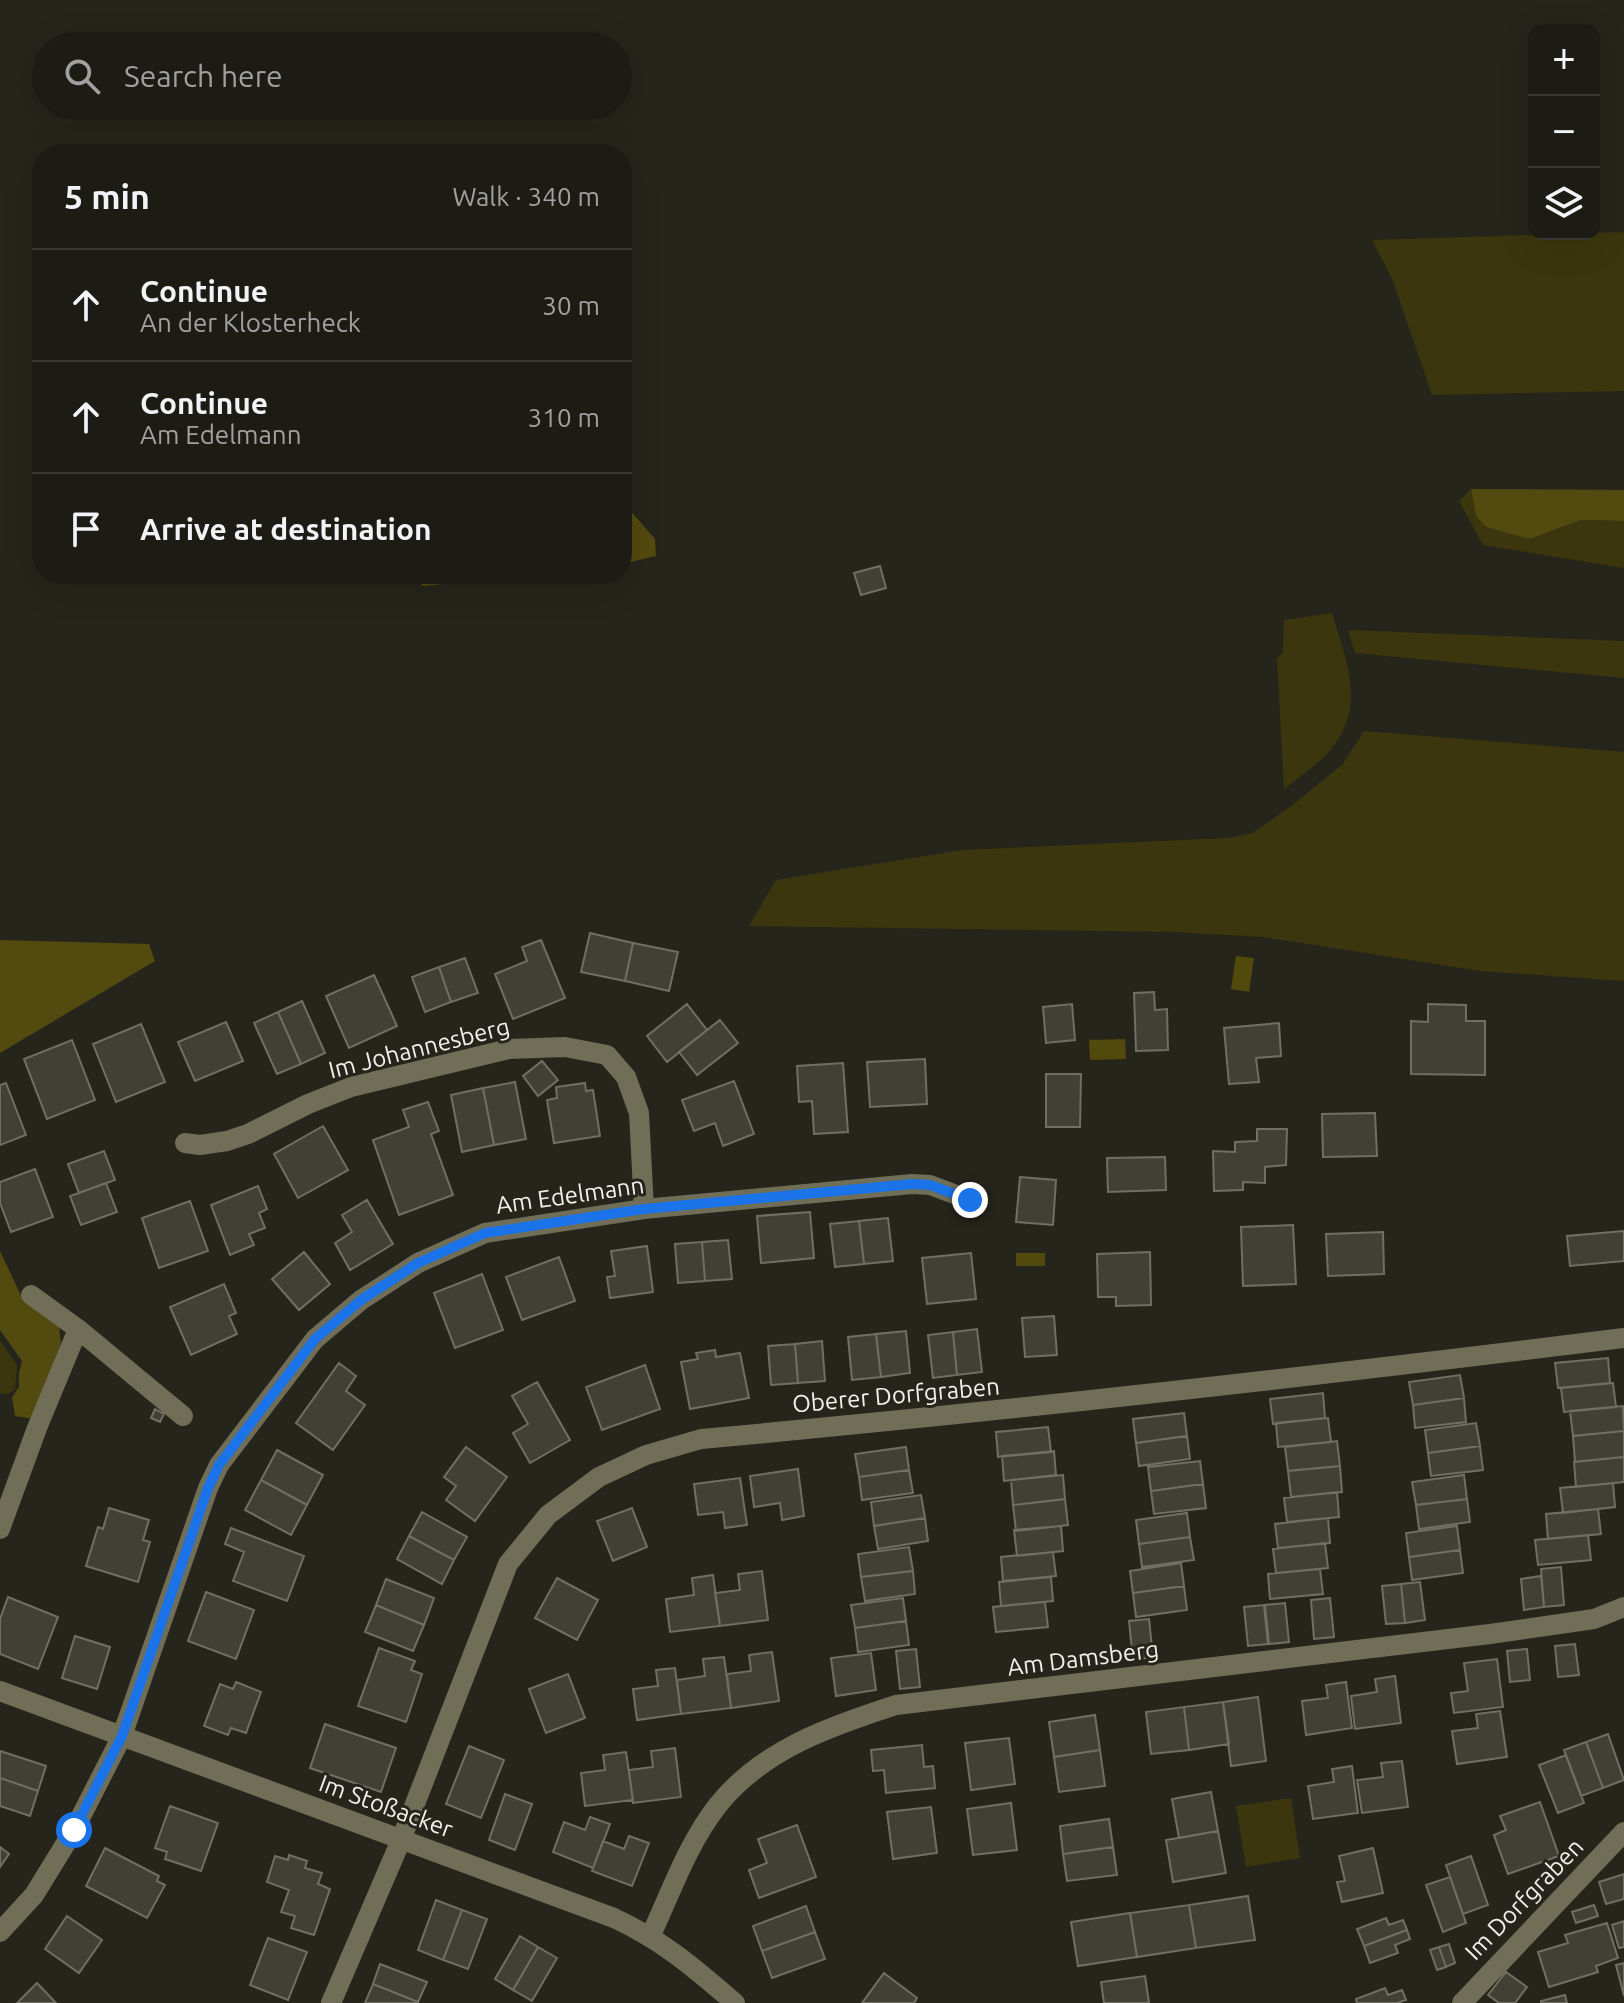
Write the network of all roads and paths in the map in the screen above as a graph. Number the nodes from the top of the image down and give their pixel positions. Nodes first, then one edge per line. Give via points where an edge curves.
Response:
1 (185, 1143) dead end
2 (970, 1200) dead end
3 (644, 1209) junction
4 (31, 1295) dead end
5 (78, 1329) junction
6 (1624, 1338) edge
7 (183, 1416) dead end
8 (0, 1529) edge
9 (1624, 1607) edge
10 (0, 1691) edge
11 (122, 1736) junction
12 (1624, 1832) edge
13 (401, 1840) junction
14 (0, 1932) edge
15 (651, 1935) junction
16 (331, 2003) edge
17 (735, 2003) edge
18 (1462, 2003) edge

1 - 3 street, Im Johannesberg via 200,1145 248,1134 365,1083 509,1049 565,1047 607,1055 626,1077 639,1113
2 - 3 street, Am Edelmann via 912,1184
3 - 11 street, Am Edelmann via 485,1233 418,1263 361,1300 315,1339 219,1465
4 - 5 street
5 - 7 street
5 - 8 street
6 - 13 street, Oberer Dorfgraben via 1351,1373 701,1439 646,1455 599,1477 548,1515 508,1564
9 - 15 street, Am Damsberg via 1594,1619 1490,1634 896,1705 836,1725 759,1767 718,1806
10 - 11 street, Im Stoßacker
11 - 13 street, Im Stoßacker
11 - 14 street, Am Edelmann via 34,1895
12 - 18 street, Im Dorfgraben
13 - 15 street, Im Stoßacker
13 - 16 street, Oberer Dorfgraben
15 - 17 street, Im Stoßacker

